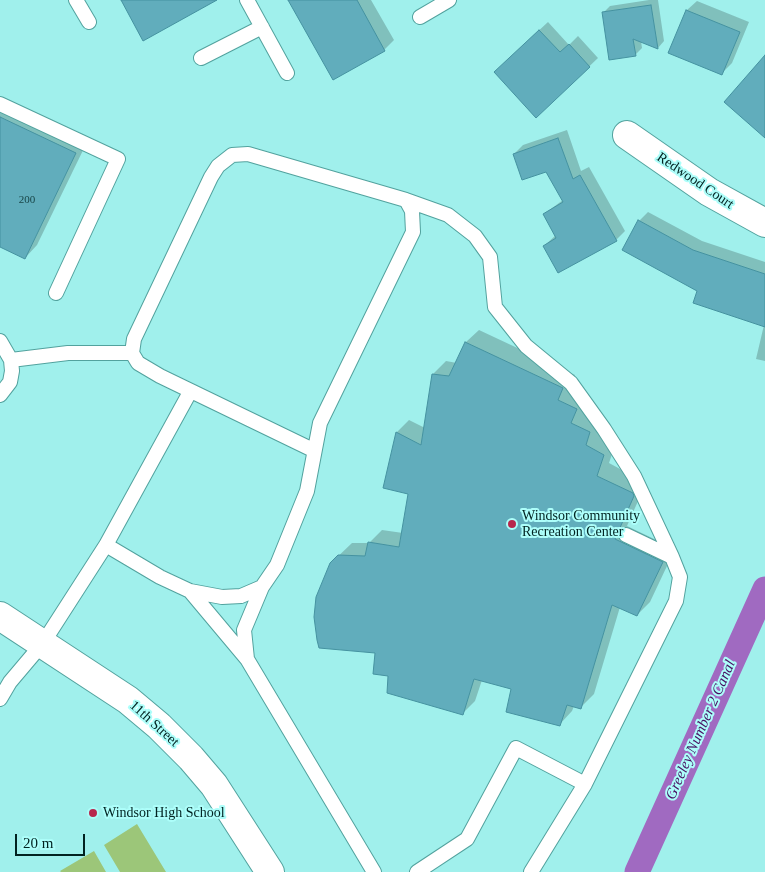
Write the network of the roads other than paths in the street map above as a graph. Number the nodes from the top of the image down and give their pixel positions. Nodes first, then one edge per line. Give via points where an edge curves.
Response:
1 (76, 0) edge
2 (247, 0) edge
3 (449, 0) edge
4 (420, 17) dead end
5 (89, 22) dead end
6 (262, 27) junction
7 (201, 58) dead end
8 (287, 73) dead end
9 (0, 104) edge
10 (627, 135) dead end
11 (406, 200) junction
12 (765, 223) edge
13 (56, 292) dead end
14 (0, 341) edge
15 (132, 353) junction
16 (12, 360) junction
17 (190, 392) junction
18 (0, 395) edge
19 (314, 450) junction
20 (626, 535) dead end
21 (106, 545) junction
22 (672, 557) junction
23 (262, 587) junction
24 (190, 591) junction
25 (0, 616) edge
26 (43, 643) junction
27 (247, 659) junction
28 (0, 699) edge
29 (585, 784) junction
30 (270, 872) edge
31 (374, 872) edge
32 (417, 872) edge
33 (531, 872) edge

1 - 5 lane
2 - 6 lane
3 - 4 lane
6 - 7 lane
6 - 8 lane
9 - 13 lane via 118,159
10 - 12 street, Redwood Court via 709,192
11 - 15 lane via 248,154 232,155 218,166 212,177 134,338
11 - 19 lane via 412,211 413,232 320,423
11 - 22 lane via 448,215 475,236 490,257 495,307 526,346 571,383 604,429 634,476
14 - 16 lane
15 - 16 lane via 68,353
15 - 17 lane via 138,363
16 - 18 lane via 10,382
17 - 19 lane
17 - 21 lane
19 - 23 lane via 307,491 277,565
20 - 22 lane
21 - 24 lane
21 - 26 lane
22 - 29 lane via 680,577 676,601
23 - 24 lane via 242,596 222,597
23 - 27 lane via 244,630
24 - 27 lane
25 - 26 street, 11th Street
26 - 28 lane
26 - 30 street, 11th Street via 128,700 191,758 214,785
27 - 31 lane
29 - 32 lane via 516,748 467,840
29 - 33 lane

